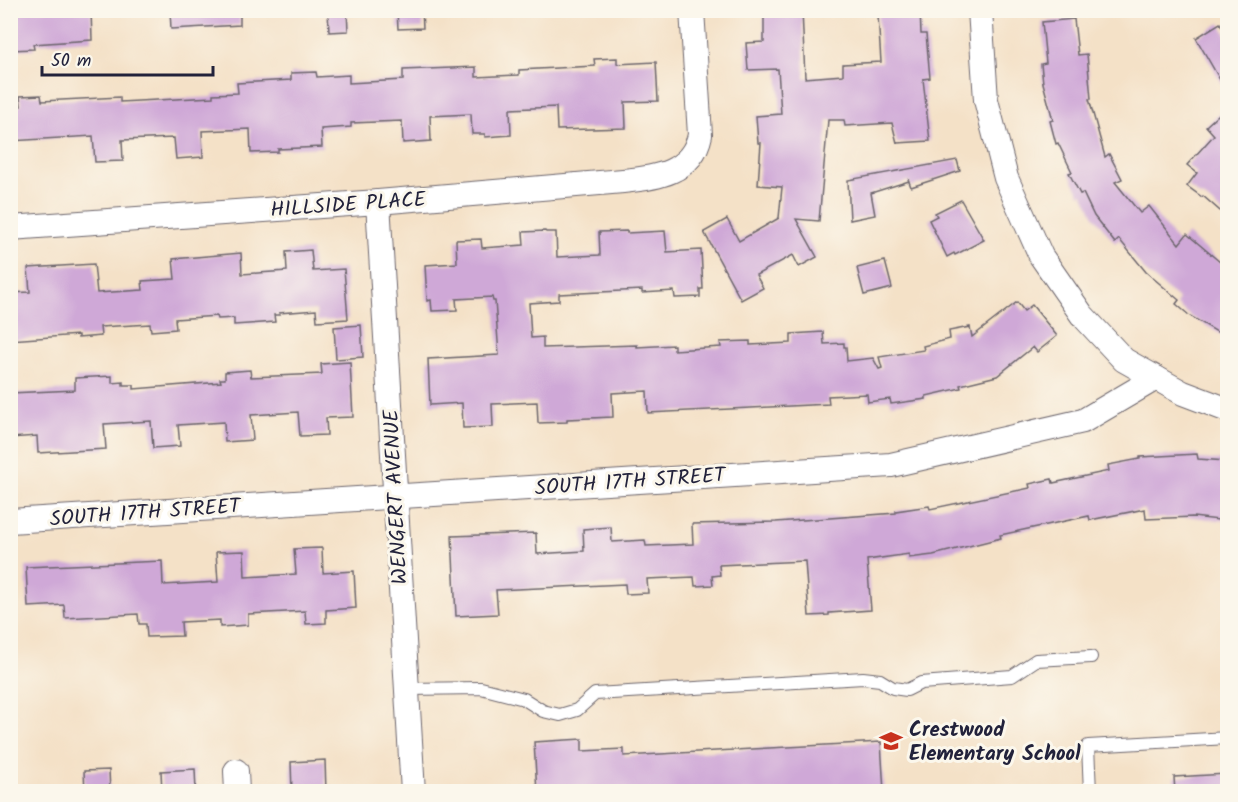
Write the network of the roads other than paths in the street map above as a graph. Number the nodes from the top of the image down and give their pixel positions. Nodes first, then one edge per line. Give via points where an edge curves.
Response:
1 (692, 10) edge
2 (980, 10) edge
3 (378, 202) junction
4 (10, 228) edge
5 (1156, 378) junction
6 (1227, 410) edge
7 (395, 496) junction
8 (10, 521) edge
9 (1091, 657) dead end
10 (407, 689) junction
11 (1227, 738) edge
12 (413, 792) edge
13 (1090, 792) edge

1 - 3 street, HILLSIDE PLACE via 700,135 682,166 640,180
2 - 5 street via 986,100 1006,178 1041,256 1103,338 1124,360
3 - 4 street, HILLSIDE PLACE
3 - 7 street, WENGERT AVENUE
5 - 6 street
5 - 7 street, SOUTH 17TH STREET via 1083,421 891,465
7 - 8 street, SOUTH 17TH STREET
7 - 10 street, WENGERT AVENUE
9 - 10 lane via 1036,660 1012,676 921,682 907,690 863,678 596,694 577,710 560,715 543,711 524,699 481,688
10 - 12 street, WENGERT AVENUE
11 - 13 lane via 1088,746

